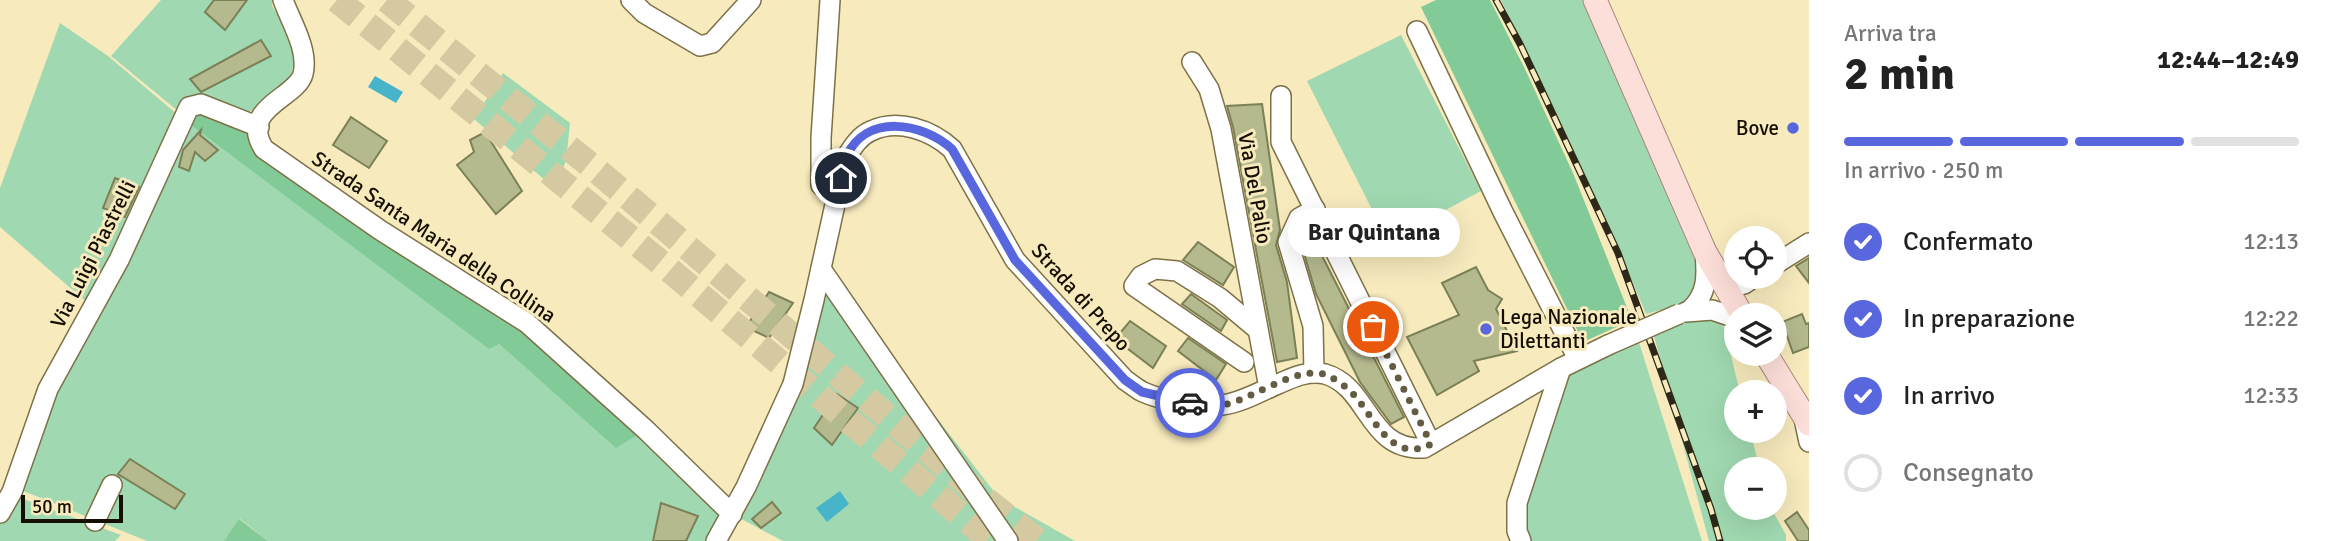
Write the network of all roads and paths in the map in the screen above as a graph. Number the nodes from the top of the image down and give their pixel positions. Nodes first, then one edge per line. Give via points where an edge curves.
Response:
1 (270, 0) edge
2 (283, 0) edge
3 (631, 0) edge
4 (751, 0) edge
5 (831, 0) edge
6 (1595, 0) edge
7 (291, 22) junction
8 (1417, 31) dead end
9 (1192, 62) dead end
10 (1281, 96) dead end
11 (259, 127) junction
12 (836, 198) junction
13 (1315, 209) junction
14 (1809, 243) edge
15 (1705, 252) junction
16 (1787, 257) edge
17 (821, 269) junction
18 (1724, 285) edge
19 (1685, 312) junction
20 (1724, 314) edge
21 (1257, 329) junction
22 (1244, 362) dead end
23 (1569, 364) junction
24 (1774, 366) edge
25 (1314, 373) junction
26 (1269, 388) junction
27 (1807, 419) edge
28 (1809, 442) edge
29 (1431, 444) junction
30 (113, 485) dead end
31 (0, 513) edge
32 (732, 513) junction
33 (95, 522) dead end
34 (1517, 538) edge
35 (716, 541) edge
36 (1008, 541) edge

1 - 7 street
2 - 7 street
3 - 4 street via 644,13 701,46 712,43
5 - 12 street via 821,185
6 - 15 main road
7 - 11 street via 304,56 303,76 267,108
8 - 23 street
9 - 21 street, Via Del Palio via 1209,89 1221,129
10 - 13 street via 1281,142
11 - 31 street, Via Luigi Piastrelli via 201,104 189,107 119,260 48,389 12,492
11 - 32 street, Strada Santa Maria della Collina via 264,149 380,230 527,323
12 - 17 street, Strada di Prepo
12 - 26 street, Strada di Prepo via 845,159 855,142 870,131 893,125 940,138 952,149 1015,260 1125,380 1142,392 1210,406
13 - 25 street via 1299,218 1288,242 1313,326
13 - 29 street
14 - 16 street
15 - 18 main road
15 - 19 street via 1705,288 1697,304
17 - 32 street, Strada di Prepo via 793,384
17 - 36 street
19 - 20 street
19 - 23 street, bridge
21 - 22 street via 1177,271 1155,269 1134,286
21 - 26 street, Via Del Palio
23 - 29 street
23 - 34 street via 1517,503
24 - 27 main road
25 - 26 street, Strada di Prepo
25 - 29 street via 1325,374 1354,395 1395,444 1408,449
27 - 28 street
30 - 33 street
32 - 35 street, Strada di Prepo

